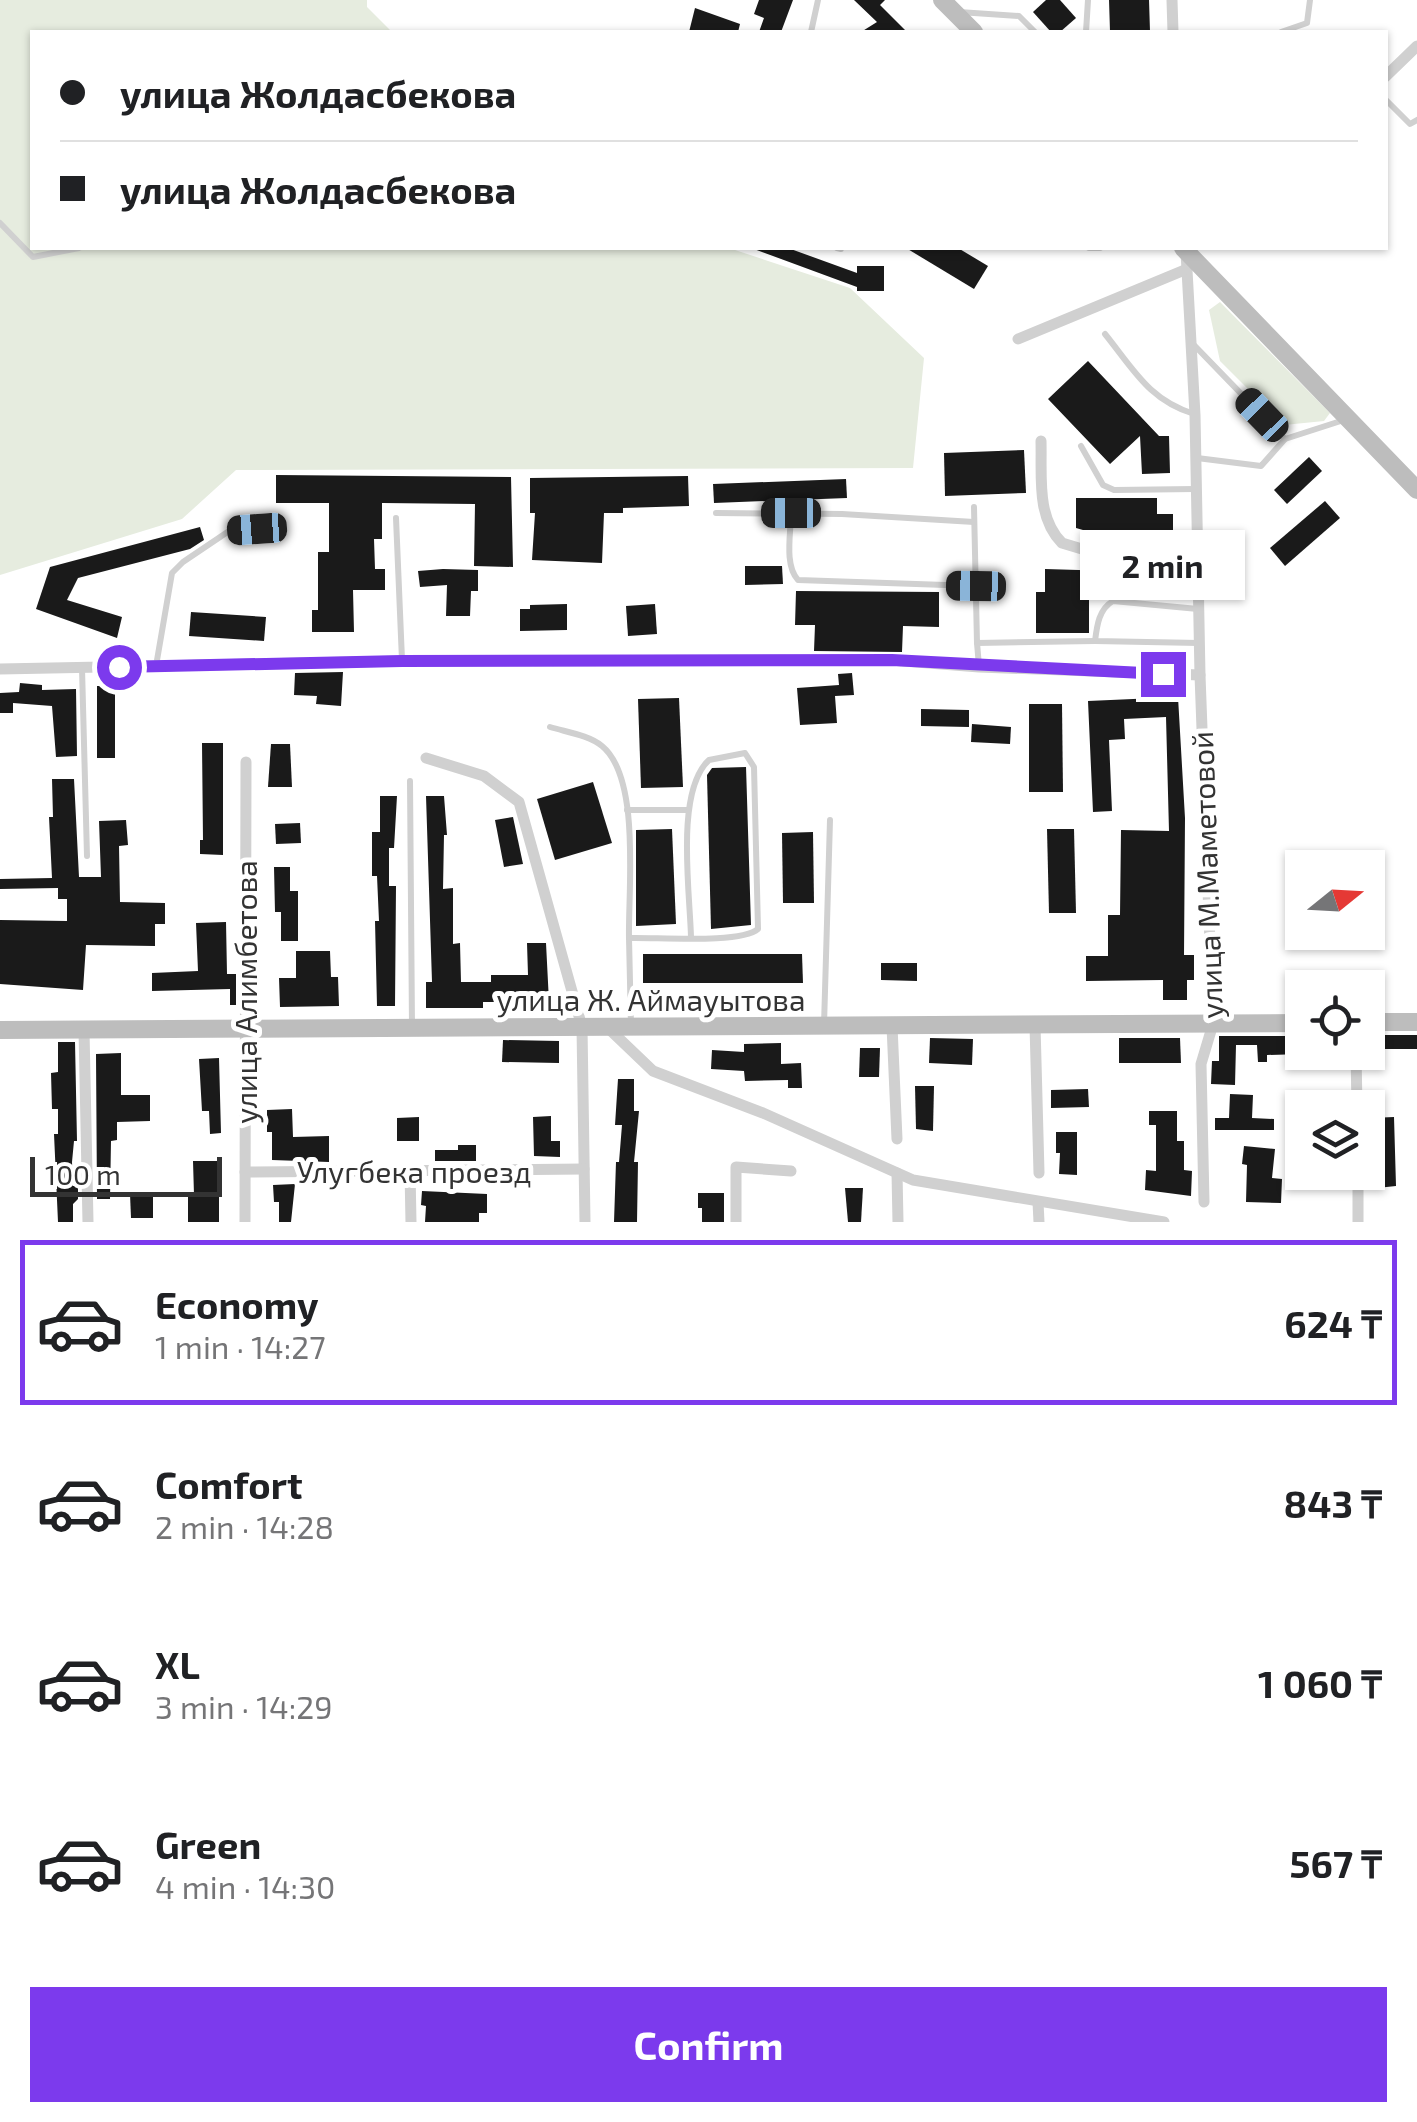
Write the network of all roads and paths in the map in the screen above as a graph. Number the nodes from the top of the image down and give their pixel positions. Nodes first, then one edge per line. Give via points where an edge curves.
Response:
1 (818, 0) edge
2 (1088, 0) edge
3 (1172, 0) edge
4 (1310, 0) edge
5 (948, 6) edge
6 (811, 30) edge
7 (972, 30) edge
8 (1032, 30) edge
9 (1086, 30) edge
10 (1173, 30) edge
11 (1288, 30) edge
12 (1417, 46) edge
13 (1388, 74) edge
14 (1388, 102) edge
15 (1417, 120) edge
16 (0, 223) edge
17 (69, 250) edge
18 (1186, 252) edge
19 (1104, 334) dead end
20 (1018, 339) dead end
21 (1192, 343) junction
22 (1195, 414) junction
23 (1349, 419) junction
24 (1285, 439) junction
25 (1040, 441) dead end
26 (1081, 446) dead end
27 (1197, 458) junction
28 (1196, 489) junction
29 (1417, 490) edge
30 (974, 507) dead end
31 (791, 513) junction
32 (716, 514) dead end
33 (396, 518) dead end
34 (974, 522) junction
35 (257, 529) dead end
36 (1198, 584) junction
37 (976, 586) junction
38 (1199, 610) junction
39 (1095, 641) junction
40 (977, 643) junction
41 (1200, 643) junction
42 (402, 661) junction
43 (156, 666) junction
44 (979, 667) junction
45 (82, 668) junction
46 (0, 669) edge
47 (1200, 675) junction
48 (550, 727) dead end
49 (426, 758) dead end
50 (246, 762) dead end
51 (410, 781) dead end
52 (627, 810) junction
53 (688, 810) junction
54 (830, 820) dead end
55 (87, 856) dead end
56 (691, 937) junction
57 (629, 938) junction
58 (1385, 1022) edge
59 (1417, 1022) edge
60 (1285, 1023) edge
61 (1213, 1024) junction
62 (1035, 1025) junction
63 (824, 1026) junction
64 (892, 1026) junction
65 (582, 1027) junction
66 (607, 1027) junction
67 (630, 1027) junction
68 (412, 1028) junction
69 (244, 1029) junction
70 (0, 1030) edge
71 (84, 1030) junction
72 (897, 1139) dead end
73 (584, 1169) junction
74 (410, 1171) junction
75 (791, 1171) dead end
76 (245, 1172) junction
77 (898, 1173) junction
78 (1039, 1173) dead end
79 (1358, 1190) edge
80 (1038, 1202) junction
81 (1204, 1202) dead end
82 (88, 1222) edge
83 (245, 1222) edge
84 (411, 1222) edge
85 (584, 1222) edge
86 (736, 1222) edge
87 (898, 1222) edge
88 (1038, 1222) edge
89 (1164, 1222) edge
90 (1358, 1222) edge

1 - 6 lane
2 - 9 lane
3 - 10 street
4 - 11 lane via 1307,24
5 - 7 street
5 - 8 lane via 1019,16
12 - 13 street
14 - 15 lane via 1410,124
16 - 17 lane via 33,257
18 - 20 street
18 - 21 street, улица М.Маметовой
18 - 23 street
19 - 22 lane via 1167,406
21 - 22 street, улица М.Маметовой
21 - 24 lane
22 - 27 street, улица М.Маметовой
23 - 24 lane
23 - 29 street
24 - 27 lane via 1261,466
25 - 36 street via 1044,515 1062,543
26 - 28 lane via 1102,485 1114,490
27 - 28 street, улица М.Маметовой
28 - 36 street, улица М.Маметовой
30 - 34 lane
31 - 32 lane
31 - 34 lane
31 - 37 lane via 790,559 798,580
33 - 42 lane
34 - 37 lane
35 - 43 lane via 229,530 172,573
36 - 38 street, улица М.Маметовой
37 - 40 lane
38 - 39 lane via 1113,601 1097,624
38 - 41 street, улица М.Маметовой
39 - 40 lane
39 - 41 lane
40 - 44 lane
41 - 47 street, улица М.Маметовой
42 - 43 street
42 - 44 street via 892,660
43 - 45 street
44 - 47 street
45 - 46 street
45 - 55 lane
47 - 61 street, улица М.Маметовой
48 - 52 lane via 604,747 619,772
49 - 65 street via 484,776 519,802
50 - 69 street, улица Алимбетова
51 - 68 lane
52 - 53 lane
52 - 57 lane
53 - 56 lane
53 - 56 lane via 693,784 708,760 751,758 758,928 743,936
54 - 63 lane
56 - 57 lane
57 - 67 lane
58 - 59 street
60 - 61 street, улица Ж. Аймауытова
61 - 62 street, улица Ж. Аймауытова
61 - 81 street, улица М.Маметовой via 1202,1064
62 - 64 street, улица Ж. Аймауытова
62 - 78 street
63 - 64 street, улица Ж. Аймауытова
63 - 67 street, улица Ж. Аймауытова
64 - 72 street
65 - 66 street, улица Ж. Аймауытова
65 - 68 street, улица Ж. Аймауытова
65 - 73 street
66 - 67 street, улица Ж. Аймауытова
66 - 77 street via 653,1071
68 - 69 street, улица Ж. Аймауытова
69 - 71 street, улица Ж. Аймауытова
69 - 76 street, улица Алимбетова
70 - 71 street, улица Ж. Аймауытова
71 - 82 street
73 - 74 street, Улугбека проезд
73 - 85 street
74 - 76 street, Улугбека проезд
74 - 84 street
75 - 86 street via 736,1167
76 - 83 street, улица Алимбетова
77 - 80 street
77 - 87 street
79 - 90 street
80 - 88 street
80 - 89 street

